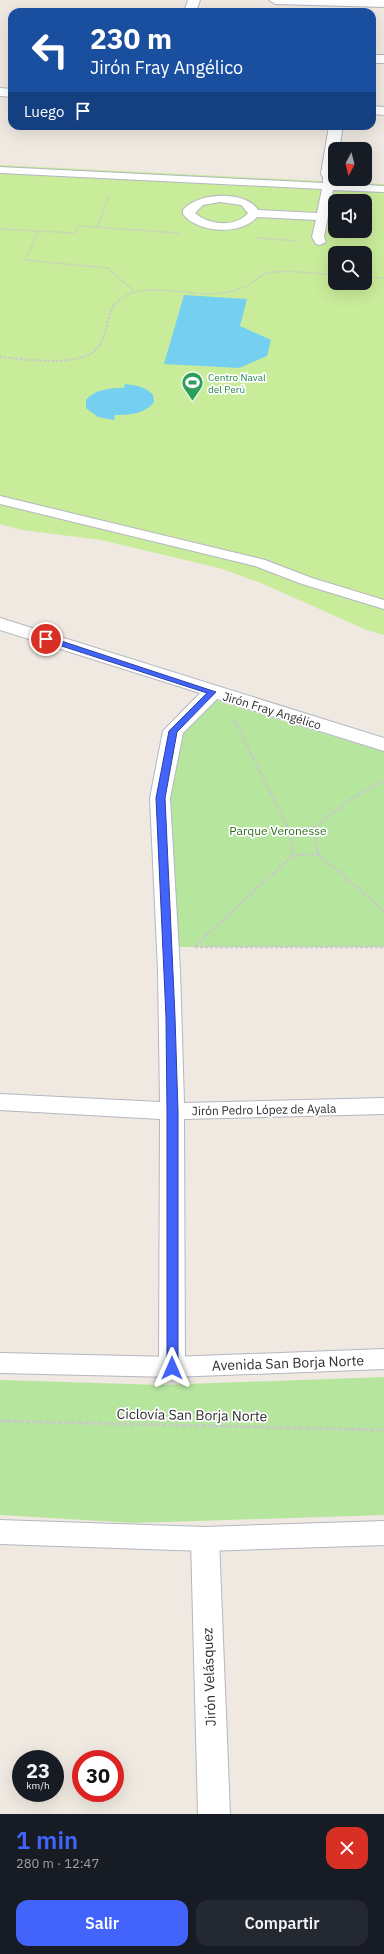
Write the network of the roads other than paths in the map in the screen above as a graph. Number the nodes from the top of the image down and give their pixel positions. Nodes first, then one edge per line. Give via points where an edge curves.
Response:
1 (275, 0) edge
2 (384, 3) edge
3 (353, 5) edge
4 (335, 130) edge
5 (334, 142) edge
6 (0, 170) edge
7 (328, 180) joint
8 (365, 186) edge
9 (384, 189) edge
10 (254, 213) junction
11 (321, 217) junction
12 (320, 242) dead end
13 (0, 500) edge
14 (384, 605) edge
15 (0, 624) edge
16 (217, 694) junction
17 (384, 745) edge
18 (0, 1102) edge
19 (384, 1106) edge
20 (172, 1112) junction
21 (384, 1358) edge
22 (0, 1363) edge
23 (172, 1368) junction
24 (0, 1532) edge
25 (384, 1533) edge
26 (205, 1539) junction
27 (214, 1814) edge

1 - 3 street
2 - 3 street
4 - 5 street
6 - 7 lane
7 - 11 lane
8 - 9 lane
10 - 10 lane via 253,209 241,202 220,199 200,202 189,210 189,214 199,222 218,226 238,224 252,218
10 - 11 lane
11 - 12 lane via 318,237
13 - 14 lane via 260,563
15 - 16 street, Jirón Fray Angélico
16 - 17 street, Jirón Fray Angélico
16 - 20 street via 173,731 160,798 169,970
18 - 20 street, Jirón Pedro López de Ayala
19 - 20 street, Jirón Pedro López de Ayala
20 - 23 street
21 - 23 street, Avenida San Borja Norte
22 - 23 street, Avenida San Borja Norte
24 - 26 street
25 - 26 street
26 - 27 street, Jirón Velásquez

